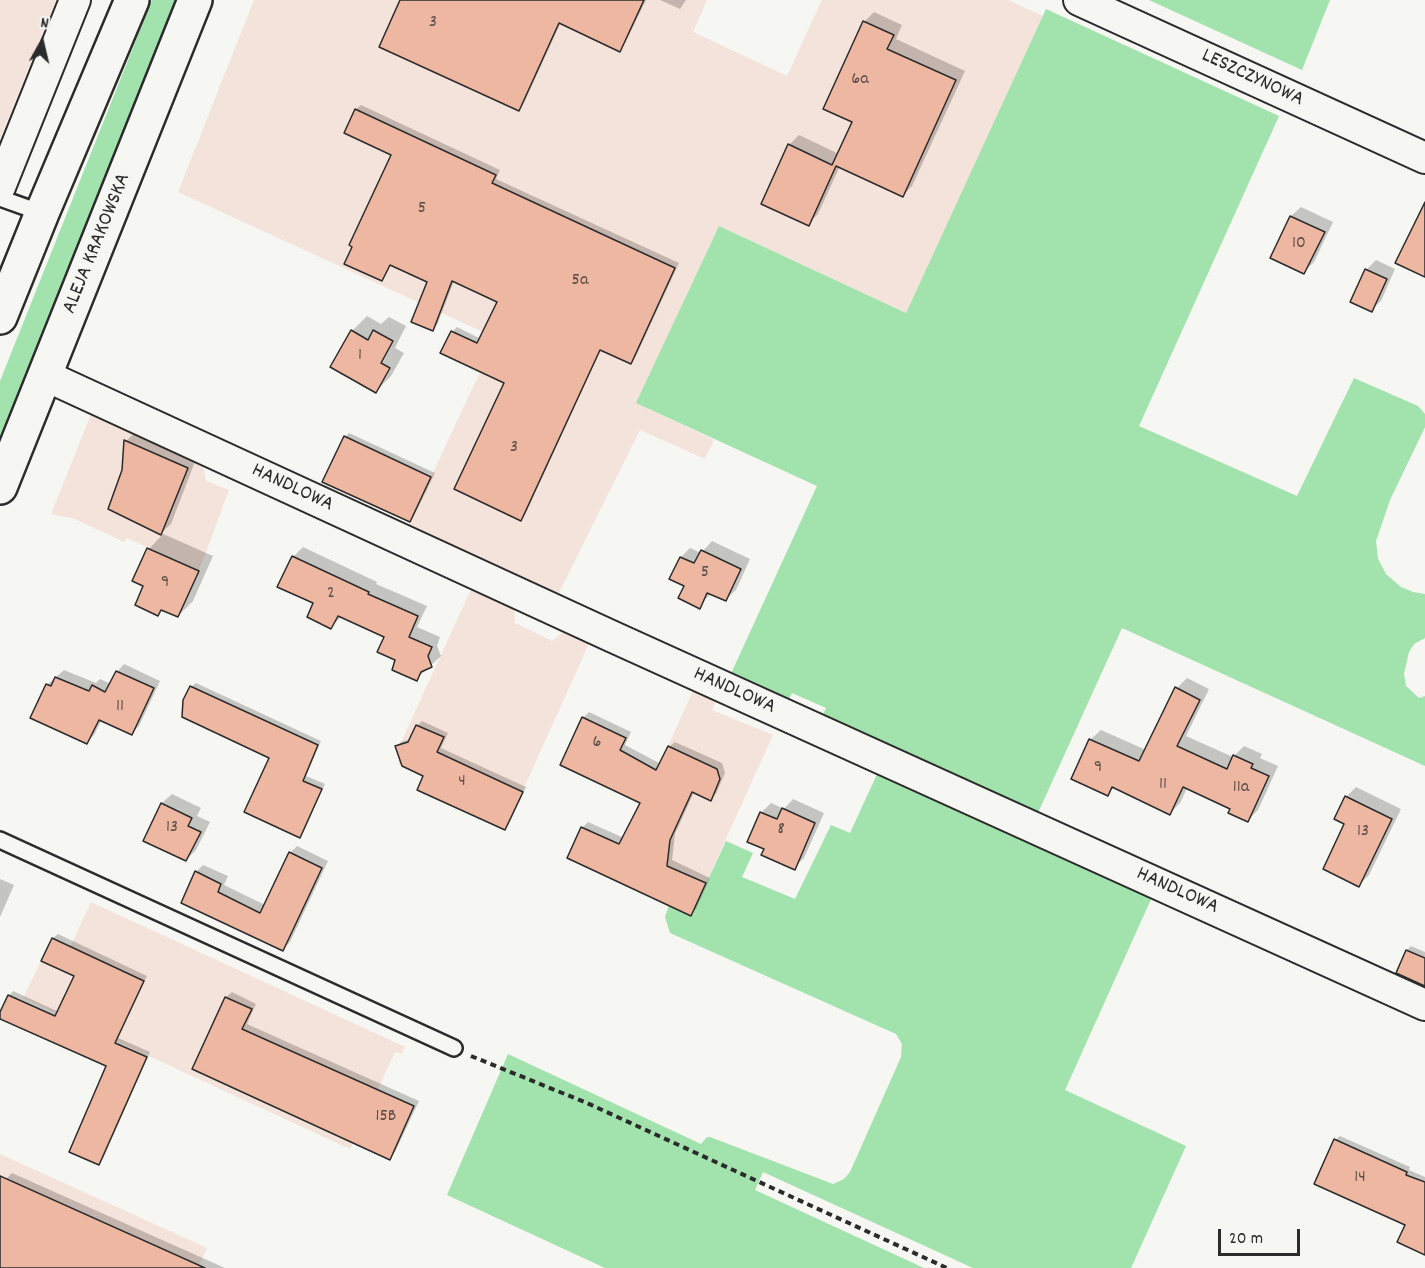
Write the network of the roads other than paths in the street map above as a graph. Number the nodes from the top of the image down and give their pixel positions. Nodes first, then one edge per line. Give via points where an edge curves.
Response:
1 (75, 0) edge
2 (132, 0) edge
3 (195, 0) edge
4 (1079, 0) edge
5 (1425, 158) edge
6 (0, 187) edge
7 (0, 198) edge
8 (42, 213) junction
9 (1, 312) edge
10 (44, 375) junction
11 (0, 487) edge
12 (0, 840) edge
13 (1425, 1005) edge
14 (454, 1048) road end

1 - 6 street
2 - 8 main road
3 - 10 main road, ALEJA KRAKOWSKA
4 - 5 street, LESZCZYNOWA
7 - 8 lane
8 - 9 main road
10 - 11 main road, ALEJA KRAKOWSKA
10 - 13 street, HANDLOWA
12 - 14 lane

